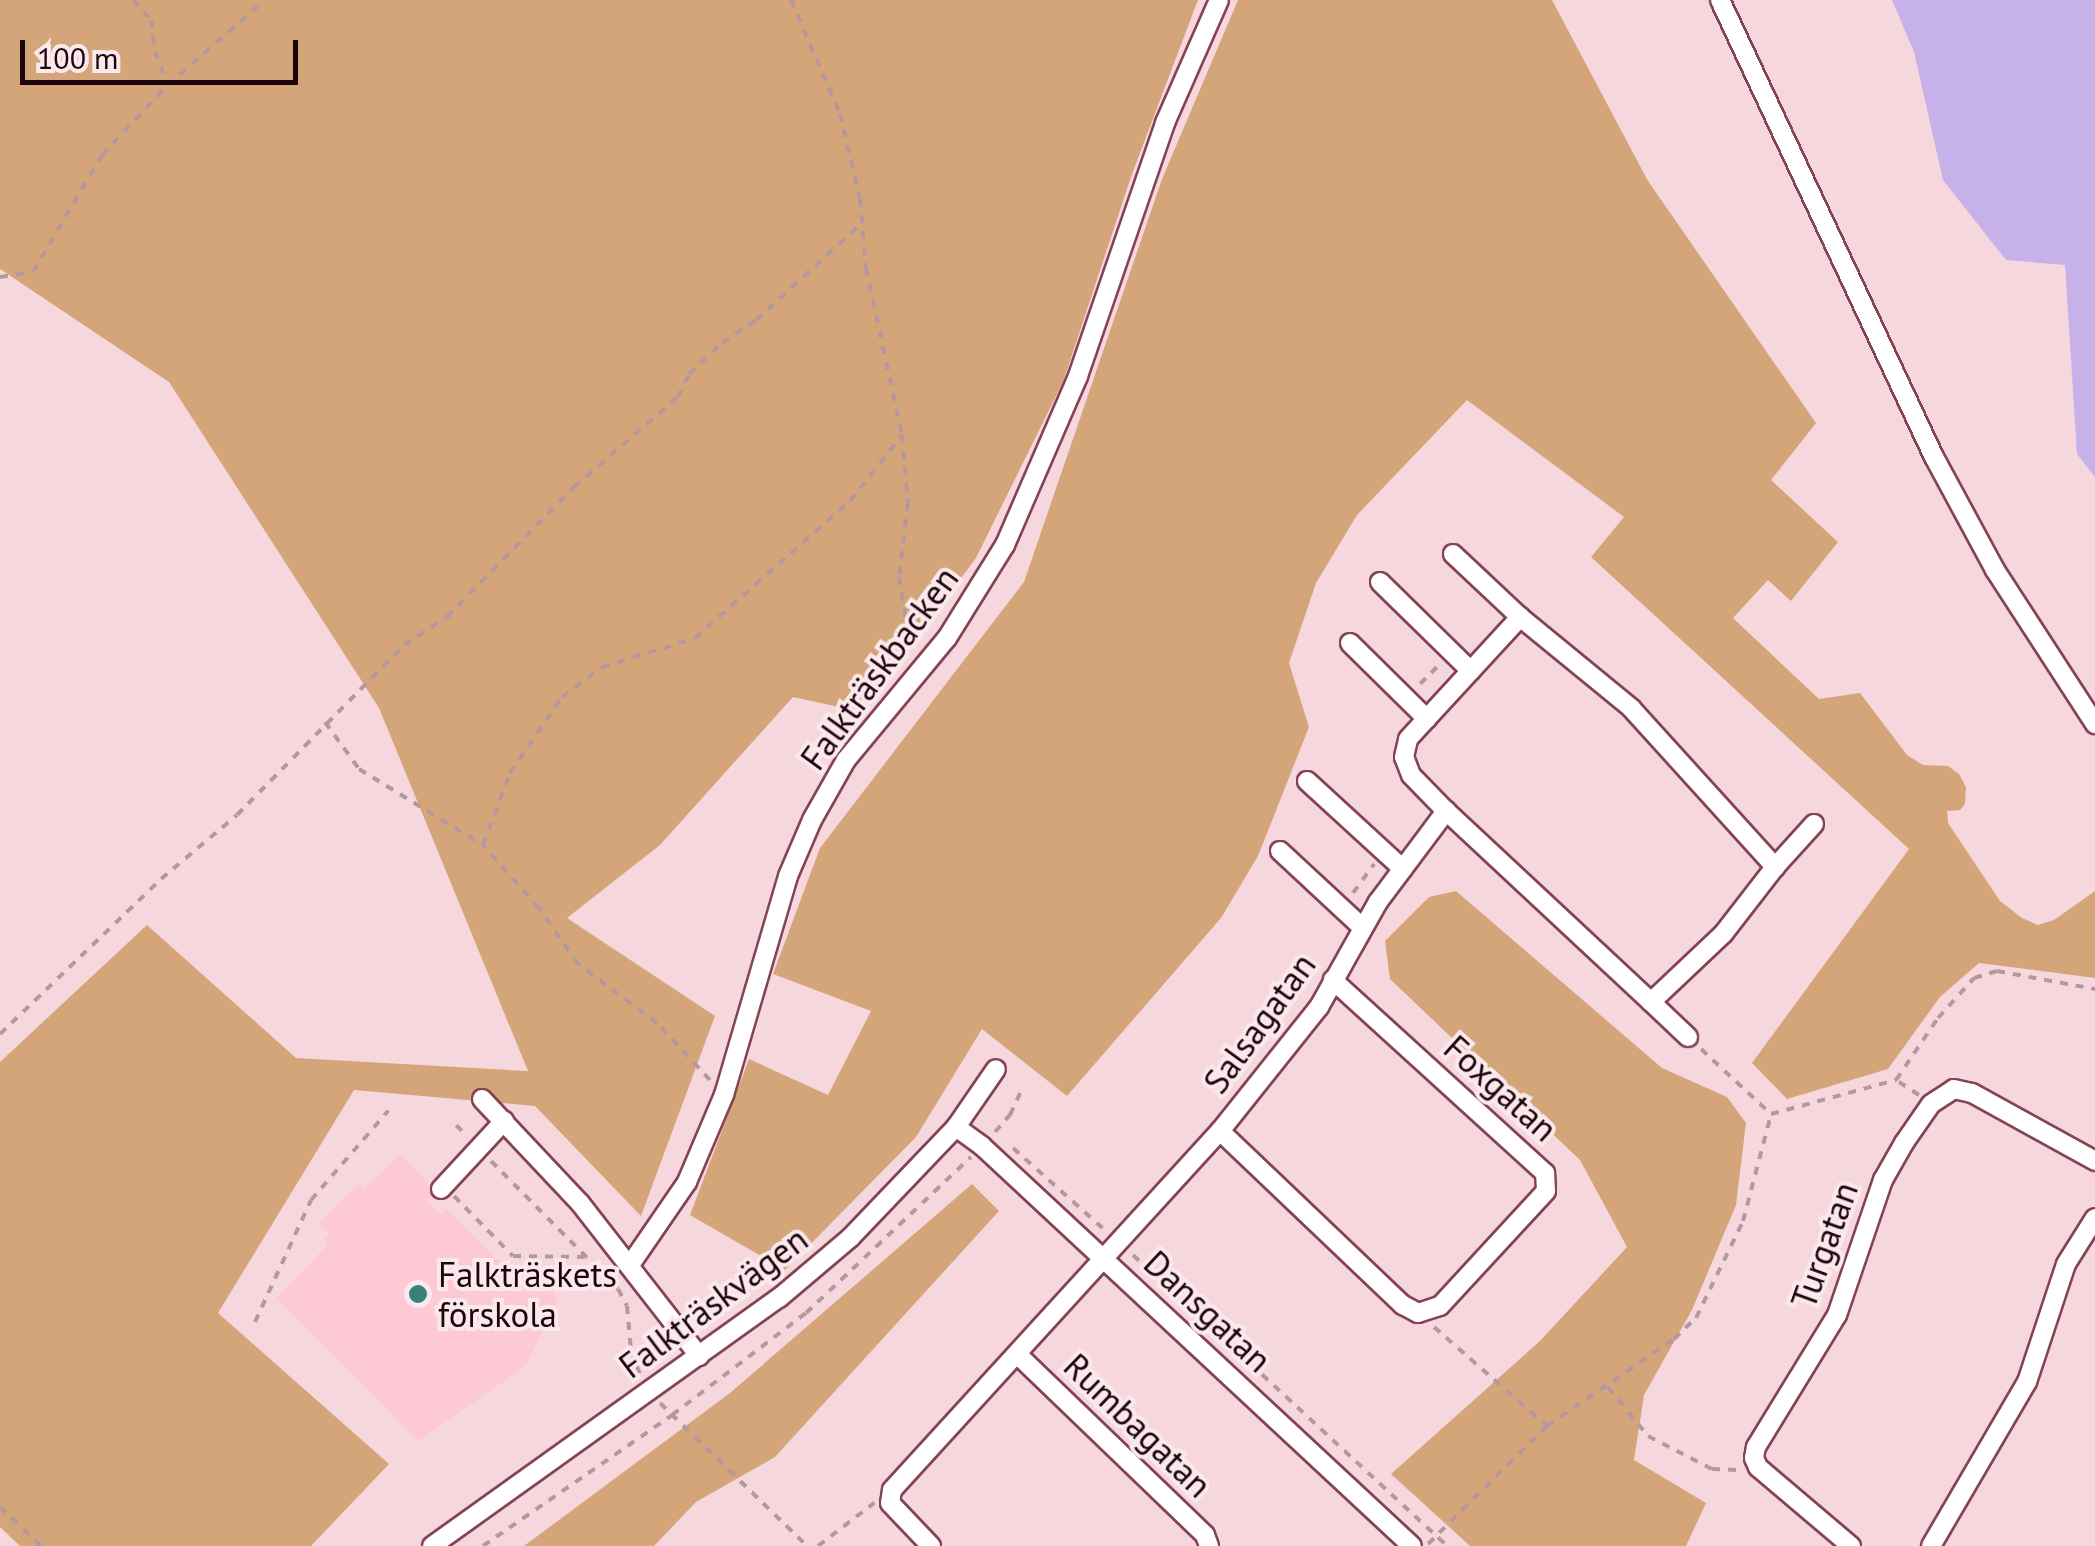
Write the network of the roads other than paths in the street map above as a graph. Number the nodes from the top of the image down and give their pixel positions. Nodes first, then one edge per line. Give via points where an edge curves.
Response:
1 (1219, 0) edge
2 (1720, 0) edge
3 (1453, 554) dead end
4 (1380, 582) dead end
5 (1520, 617) junction
6 (1350, 644) dead end
7 (1471, 670) junction
8 (1426, 719) junction
9 (2095, 724) edge
10 (1307, 782) dead end
11 (1446, 811) junction
12 (1814, 824) dead end
13 (1280, 851) dead end
14 (1775, 868) junction
15 (1404, 869) junction
16 (1362, 928) junction
17 (1334, 980) junction
18 (1652, 1002) junction
19 (1688, 1037) road end
20 (996, 1069) dead end
21 (482, 1099) dead end
22 (504, 1121) junction
23 (956, 1127) junction
24 (1220, 1131) junction
25 (2095, 1160) edge
26 (442, 1187) road end
27 (2095, 1218) edge
28 (1101, 1256) junction
29 (630, 1265) junction
30 (1018, 1354) junction
31 (699, 1356) junction
32 (432, 1546) edge
33 (932, 1546) edge
34 (1209, 1546) edge
35 (1412, 1546) edge
36 (1852, 1546) edge
37 (1930, 1546) edge

1 - 29 street, Falkträskbacken via 1165,122 1078,376 1028,494 977,592 846,760 812,820 788,876 724,1095 687,1182
2 - 9 street via 1934,457 1995,570
3 - 5 street
4 - 7 street
5 - 7 street
5 - 14 street via 1631,708
6 - 8 street
7 - 8 street
8 - 11 street via 1408,739 1404,758 1410,775
10 - 15 street
11 - 15 street, Salsagatan
11 - 18 street
12 - 14 street
13 - 16 street
14 - 18 street via 1723,934
15 - 16 street, Salsagatan
16 - 17 street, Salsagatan
17 - 24 street, Salsagatan
17 - 24 street, Foxgatan via 1546,1173 1546,1191 1440,1306 1418,1313
18 - 19 street
20 - 23 street, Falkträskvägen
21 - 22 street
22 - 26 street
22 - 29 street
23 - 28 street, Dansgatan
23 - 31 street, Falkträskvägen via 850,1238
24 - 28 street, Salsagatan
25 - 36 street, Turgatan via 1954,1089 1931,1104 1883,1180 1837,1316 1754,1458
27 - 37 street via 2066,1264 2027,1382
28 - 30 street, Rumbagatan
28 - 35 street, Dansgatan
29 - 31 street
30 - 33 street, Rumbagatan via 892,1490 890,1503
30 - 34 street, Rumbagatan
31 - 32 street, Falkträskvägen

